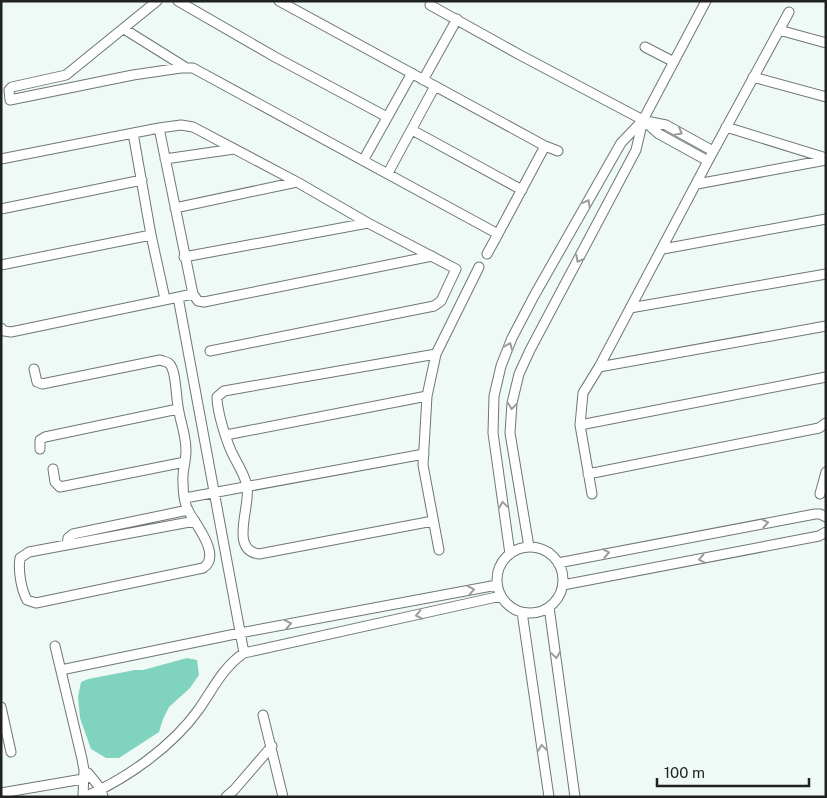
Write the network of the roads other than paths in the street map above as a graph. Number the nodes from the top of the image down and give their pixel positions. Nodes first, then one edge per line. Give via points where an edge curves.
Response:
1 (157, 1) edge
2 (178, 1) edge
3 (279, 1) edge
4 (706, 1) edge
5 (430, 5) dead end
6 (789, 12) dead end
7 (457, 19) junction
8 (124, 29) junction
9 (779, 30) junction
10 (826, 43) edge
11 (645, 47) dead end
12 (674, 62) junction
13 (187, 68) junction
14 (412, 73) junction
15 (66, 75) junction
16 (754, 77) junction
17 (424, 80) junction
18 (435, 86) junction
19 (69, 87) junction
20 (826, 97) edge
21 (6, 101) edge
22 (388, 117) junction
23 (643, 120) junction
24 (726, 127) junction
25 (159, 128) junction
26 (412, 130) junction
27 (133, 133) junction
28 (545, 146) junction
29 (234, 149) junction
30 (558, 151) dead end
31 (713, 151) junction
32 (1, 159) edge
33 (165, 159) junction
34 (364, 159) junction
35 (826, 159) edge
36 (708, 161) junction
37 (388, 173) junction
38 (142, 180) junction
39 (297, 182) junction
40 (697, 184) junction
41 (522, 190) junction
42 (175, 208) junction
43 (1, 209) edge
44 (826, 219) edge
45 (368, 223) junction
46 (151, 234) junction
47 (498, 234) junction
48 (663, 249) junction
49 (487, 254) dead end
50 (432, 256) junction
51 (184, 257) junction
52 (1, 265) edge
53 (480, 268) dead end
54 (826, 274) edge
55 (193, 294) junction
56 (178, 297) junction
57 (165, 299) junction
58 (630, 308) junction
59 (826, 326) edge
60 (1, 328) edge
61 (210, 351) dead end
62 (436, 354) junction
63 (599, 367) junction
64 (34, 369) dead end
65 (826, 377) edge
66 (427, 396) junction
67 (178, 409) junction
68 (826, 423) edge
69 (580, 425) junction
70 (226, 435) junction
71 (40, 449) dead end
72 (424, 454) junction
73 (185, 462) junction
74 (53, 469) dead end
75 (826, 472) edge
76 (588, 474) junction
77 (247, 486) junction
78 (215, 492) junction
79 (592, 494) dead end
80 (820, 494) dead end
81 (185, 498) junction
82 (188, 510) junction
83 (826, 517) edge
84 (195, 521) junction
85 (433, 521) junction
86 (826, 532) edge
87 (67, 545) junction
88 (529, 547) junction
89 (439, 550) dead end
90 (510, 554) junction
91 (558, 562) junction
92 (497, 585) junction
93 (562, 585) junction
94 (445, 595) junction
95 (501, 596) junction
96 (549, 607) junction
97 (447, 608) junction
98 (522, 612) junction
99 (240, 633) junction
100 (55, 646) dead end
101 (244, 653) junction
102 (61, 670) junction
103 (1, 707) edge
104 (263, 715) dead end
105 (3, 728) edge
106 (272, 746) junction
107 (11, 752) dead end
108 (86, 775) junction
109 (1, 793) edge
110 (102, 793) edge
111 (83, 797) edge
112 (226, 797) edge
113 (283, 797) edge
114 (549, 797) edge
115 (575, 797) edge

1 - 8 street
2 - 22 street
3 - 14 street
4 - 12 street
5 - 7 street
6 - 9 street
7 - 17 street
7 - 23 street
8 - 13 street
8 - 15 street
9 - 10 street
9 - 16 street
11 - 12 street
12 - 23 street
13 - 19 street via 133,74
13 - 34 street via 202,72
14 - 17 street
14 - 22 street
15 - 19 street
15 - 21 street via 12,87
16 - 20 street
16 - 24 street
17 - 18 street
18 - 26 street
18 - 28 street
19 - 21 street
22 - 34 street
23 -> 31 street via 666,125
23 - 36 street via 659,134
23 -> 88 street via 636,150 519,374 512,403 510,433
90 -> 23 street via 494,433 494,396 501,366 534,296 621,143
24 - 31 street
24 - 35 street
25 - 27 street
25 - 29 street via 193,127
25 - 33 street
26 - 37 street
26 - 41 street
27 - 32 street
27 - 38 street
28 - 30 street
28 - 41 street
29 - 33 street
29 - 39 street
31 - 36 street
33 - 42 street
34 - 37 street
35 - 40 street
36 - 40 street
37 - 47 street
38 - 43 street
38 - 46 street
39 - 42 street
39 - 45 street
40 - 48 street
41 - 47 street
42 - 51 street
44 - 48 street
45 - 50 street
45 - 51 street
46 - 52 street
46 - 57 street
47 - 49 street
48 - 58 street
50 - 55 street via 204,302 198,301
50 - 61 street via 456,269 441,301 434,306
51 - 55 street
53 - 62 street
54 - 58 street
55 - 56 street
56 - 57 street
56 - 78 street
57 - 60 street via 11,332
58 - 63 street
59 - 63 street
62 - 66 street
62 - 70 street via 224,391 217,406
63 - 69 street via 583,393
64 - 67 street via 37,382 42,384 160,360 168,362 173,368
65 - 69 street
66 - 70 street
66 - 72 street
67 - 71 street via 45,437 40,440
67 - 73 street via 184,430
68 - 76 street via 819,428
69 - 76 street
70 - 77 street
72 - 77 street
72 - 85 street
73 - 74 street via 60,487 55,482
73 - 81 street
75 - 80 street
76 - 79 street
77 - 78 street
77 - 85 street via 242,534 246,547 252,553
78 - 81 street
78 - 99 street
81 - 82 street
82 - 84 street
82 - 87 street via 74,534 68,538
91 -> 83 street via 814,514
84 - 87 street
84 - 87 street via 205,537 210,557 203,568 36,603 27,600 20,558 29,552
85 - 89 street
86 -> 93 street via 819,536
88 - 90 street
88 - 91 street via 546,551
90 - 92 street via 500,565
91 - 93 street via 563,576
94 -> 92 street
92 - 95 street
93 - 96 street via 558,597
94 - 97 street
99 -> 94 street
95 - 97 street
95 - 98 street via 510,607
96 - 98 street via 536,612
96 -> 115 street
97 -> 101 street
114 -> 98 street
99 - 101 street
99 - 102 street
100 - 102 street
101 - 110 street via 232,661 198,711 177,734
102 - 108 street
103 - 105 street
104 - 106 street
105 - 107 street
106 - 112 street
106 - 113 street
108 - 109 street
108 - 110 street
108 - 111 street
110 - 111 street

